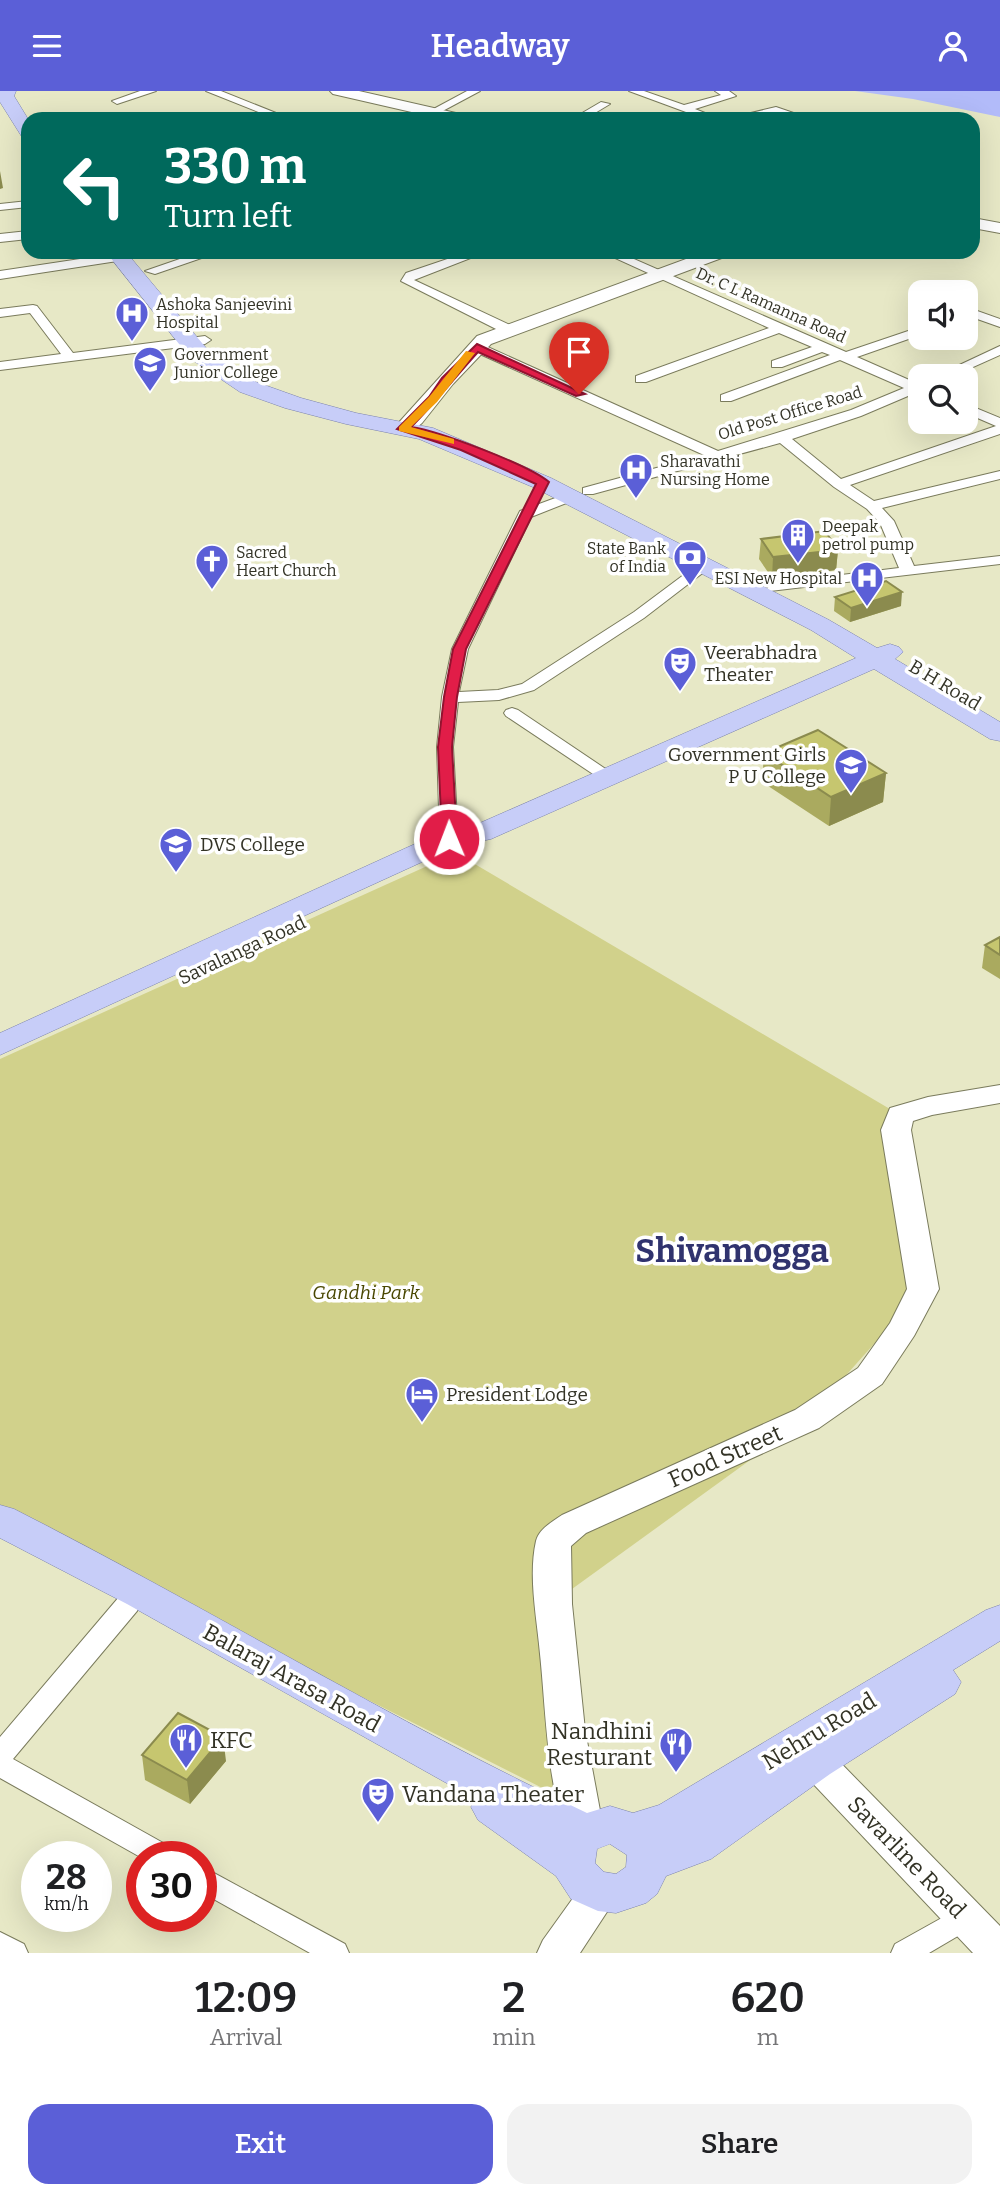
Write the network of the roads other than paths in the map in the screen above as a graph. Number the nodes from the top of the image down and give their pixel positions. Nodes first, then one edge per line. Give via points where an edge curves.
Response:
1 (151, 91) edge
2 (211, 91) edge
3 (338, 91) edge
4 (475, 91) edge
5 (634, 91) edge
6 (719, 91) edge
7 (9, 98) edge
8 (117, 101) dead end
9 (605, 104) dead end
10 (685, 107) junction
11 (26, 112) edge
12 (264, 112) edge
13 (433, 112) joint
14 (591, 112) edge
15 (698, 112) edge
16 (21, 120) edge
17 (21, 205) edge
18 (0, 208) edge
19 (980, 224) edge
20 (1000, 228) edge
21 (21, 236) edge
22 (0, 239) edge
23 (94, 259) edge
24 (128, 259) edge
25 (132, 259) edge
26 (190, 259) edge
27 (460, 259) edge
28 (624, 259) edge
29 (702, 259) edge
30 (151, 271) junction
31 (0, 275) edge
32 (659, 275) junction
33 (978, 306) edge
34 (1000, 309) edge
35 (978, 311) edge
36 (0, 313) edge
37 (1000, 323) edge
38 (780, 328) junction
39 (507, 329) junction
40 (908, 335) edge
41 (196, 341) junction
42 (477, 347) junction
43 (823, 347) junction
44 (1000, 350) edge
45 (843, 356) junction
46 (70, 358) junction
47 (777, 364) dead end
48 (969, 364) edge
49 (0, 367) edge
50 (641, 379) dead end
51 (908, 383) edge
52 (908, 392) edge
53 (726, 398) dead end
54 (978, 413) edge
55 (1000, 423) edge
56 (409, 424) junction
57 (1000, 429) edge
58 (782, 438) junction
59 (715, 455) junction
60 (1000, 475) edge
61 (543, 482) junction
62 (839, 484) junction
63 (578, 494) junction
64 (872, 506) junction
65 (525, 514) junction
66 (1000, 560) edge
67 (706, 565) junction
68 (908, 571) junction
69 (775, 587) junction
70 (883, 655) junction
71 (450, 697) junction
72 (512, 713) dead end
73 (1000, 719) edge
74 (1000, 733) edge
75 (608, 776) junction
76 (463, 841) junction
77 (0, 1045) edge
78 (0, 1062) edge
79 (1000, 1094) edge
80 (0, 1520) edge
81 (0, 1537) edge
82 (128, 1604) junction
83 (1000, 1621) edge
84 (1000, 1644) edge
85 (0, 1756) edge
86 (815, 1761) junction
87 (0, 1765) edge
88 (135, 1841) edge
89 (642, 1848) junction
90 (586, 1862) junction
91 (217, 1887) edge
92 (965, 1917) junction
93 (0, 1944) edge
94 (566, 1948) edge
95 (14, 1953) edge
96 (335, 1953) edge
97 (905, 1953) edge
98 (999, 1953) edge

1 - 8 street
2 - 12 street
3 - 13 street
4 - 13 street
5 - 10 street
6 - 10 street via 731,96
7 - 11 main road
7 - 16 main road
9 - 14 street
10 - 15 street
17 - 18 street
19 - 20 street
21 - 22 street
23 - 31 street
24 - 41 main road
25 - 30 main road
26 - 30 street
27 - 39 street via 407,281
28 - 32 street, Dr. C L Ramanna Road
29 - 32 street
30 - 41 main road
32 - 38 street, Dr. C L Ramanna Road
32 - 39 street
33 - 34 street
35 - 37 street
36 - 46 street via 33,309
38 - 43 street, Dr. C L Ramanna Road
38 - 50 street
39 - 42 street
40 - 45 street
41 - 46 street
41 - 56 main road via 199,354 248,387 293,403
42 - 56 street
42 - 59 street
43 - 45 street, Dr. C L Ramanna Road
43 - 47 street
44 - 48 street
45 - 51 street, Dr. C L Ramanna Road
45 - 53 street
46 - 49 street
52 - 58 street, Old Post Office Road
54 - 55 street
56 - 61 main road
56 - 63 main road via 431,422 509,452
57 - 62 street
58 - 59 street, Old Post Office Road
58 - 62 street
59 - 63 street, Old Post Office Road
60 - 64 street
61 - 63 main road
61 - 65 street
62 - 64 street
63 - 65 street, Old Post Office Road
63 - 67 main road
63 - 69 main road via 731,561
64 - 68 street via 887,521
65 - 71 street via 460,649
66 - 68 street
67 - 70 main road
67 - 71 street via 528,687 499,695
68 - 69 street
69 - 70 main road
70 - 73 main road, B H Road
70 - 74 main road
70 - 75 main road, Savalanga Road
71 - 76 street via 445,747
72 - 75 street
75 - 76 main road, Savalanga Road
76 - 77 main road, Savalanga Road
76 - 78 main road, Savalanga Road
79 - 90 street, Food Street via 900,1115 896,1130 923,1289 870,1376 807,1419 573,1524 554,1540 550,1570
80 - 90 main road, Balaraj Arasa Road via 140,1592 516,1801
81 - 82 main road
82 - 85 street
82 - 90 main road
83 - 89 main road, Nehru Road via 674,1818
84 - 86 main road, Nehru Road
86 - 89 main road, Nehru Road via 695,1846
86 - 92 street, Savarline Road
87 - 88 street
89 - 90 main road via 610,1825
89 - 90 main road via 645,1878 623,1892
90 - 94 street
91 - 96 street
92 - 97 street
92 - 98 street, Savarline Road
93 - 95 street

